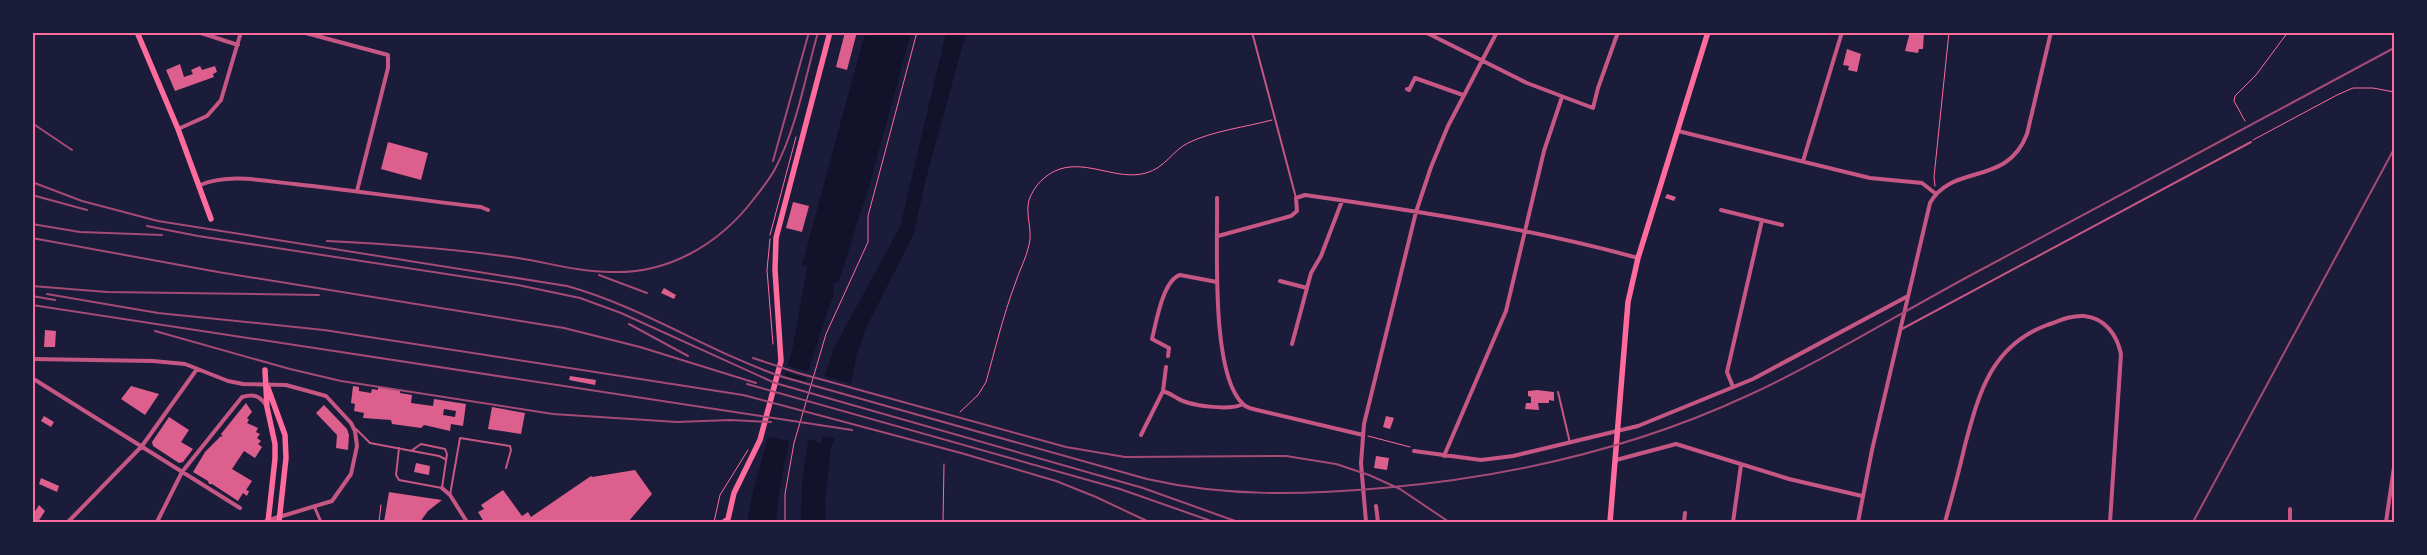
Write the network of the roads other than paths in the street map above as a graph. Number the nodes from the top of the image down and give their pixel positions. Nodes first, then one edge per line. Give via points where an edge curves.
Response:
1 (137, 32) edge
2 (198, 32) edge
3 (241, 32) edge
4 (302, 32) edge
5 (830, 32) edge
6 (1252, 32) edge
7 (1425, 32) edge
8 (1497, 32) edge
9 (1618, 32) edge
10 (1708, 32) edge
11 (1842, 32) edge
12 (2050, 33) edge
13 (238, 44) junction
14 (1481, 62) junction
15 (1407, 89) dead end
16 (1463, 95) junction
17 (1562, 97) junction
18 (178, 129) junction
19 (1678, 131) junction
20 (2251, 142) dead end
21 (1803, 161) junction
22 (200, 185) junction
23 (357, 191) junction
24 (1936, 194) junction
25 (1217, 198) dead end
26 (1296, 198) junction
27 (1342, 201) junction
28 (488, 210) dead end
29 (1721, 210) dead end
30 (1416, 212) junction
31 (211, 219) dead end
32 (1762, 220) junction
33 (1782, 225) dead end
34 (1524, 232) junction
35 (1218, 236) junction
36 (1638, 258) junction
37 (1280, 281) dead end
38 (1217, 282) junction
39 (1307, 288) junction
40 (1908, 296) junction
41 (1900, 330) junction
42 (1292, 344) dead end
43 (1168, 356) dead end
44 (32, 358) edge
45 (1166, 367) dead end
46 (197, 369) junction
47 (265, 370) dead end
48 (32, 378) edge
49 (267, 386) junction
50 (1733, 387) junction
51 (1163, 391) junction
52 (1558, 392) dead end
53 (1243, 404) junction
54 (267, 406) junction
55 (351, 423) junction
56 (1618, 431) junction
57 (1142, 435) dead end
58 (1363, 435) junction
59 (1570, 443) junction
60 (142, 446) junction
61 (400, 448) junction
62 (411, 451) junction
63 (1414, 451) road end
64 (1444, 456) junction
65 (446, 460) junction
66 (1616, 460) junction
67 (1741, 465) junction
68 (2394, 467) edge
69 (506, 468) dead end
70 (182, 472) junction
71 (442, 488) junction
72 (450, 495) junction
73 (1862, 496) junction
74 (314, 506) junction
75 (1376, 506) dead end
76 (240, 508) dead end
77 (2290, 509) dead end
78 (1684, 513) dead end
79 (279, 520) edge
80 (727, 521) edge
81 (68, 522) edge
82 (157, 522) edge
83 (267, 522) edge
84 (321, 522) edge
85 (467, 522) edge
86 (1366, 522) edge
87 (1378, 522) edge
88 (1610, 522) edge
89 (1684, 522) edge
90 (1733, 522) edge
91 (1858, 522) edge
92 (1945, 522) edge
93 (2110, 522) edge
94 (2290, 522) edge
95 (2386, 522) edge

1 - 18 main road
2 - 13 street
3 - 13 street
4 - 23 street via 388,55 388,68
5 - 80 main road via 776,238 774,261 781,363 760,440 734,492
6 - 26 lane
7 - 14 street
8 - 14 street
9 - 17 street via 1593,108
10 - 19 main road
11 - 21 street
12 - 24 street via 2027,134 2021,146 2012,158 1998,167 1951,182
13 - 18 street via 221,100 206,116
14 - 16 street
14 - 17 street
15 - 16 street via 1410,90 1415,78
16 - 30 street via 1437,150
17 - 34 street via 1544,151
18 - 22 main road
19 - 21 street
19 - 36 main road
20 - 41 lane
21 - 24 street via 1870,178 1922,183
22 - 23 street via 226,178
22 - 31 main road
23 - 28 street
24 - 40 street via 1926,215
25 - 35 street
26 - 27 street via 1305,195
26 - 35 street via 1296,211 1291,216
27 - 30 street
27 - 39 street
29 - 32 street
30 - 34 street
30 - 58 street
32 - 33 street
32 - 50 street via 1727,372
34 - 36 street
34 - 64 street via 1506,311
35 - 38 street
36 - 56 main road via 1628,302
37 - 39 street
38 - 43 street via 1180,275 1169,283 1152,339 1169,348
38 - 53 street via 1222,354 1230,381
39 - 42 street
40 - 41 street
40 - 50 street via 1783,364
41 - 73 street
44 - 46 street via 161,361
45 - 51 street
46 - 49 street via 228,381
46 - 60 street
47 - 49 main road
48 - 60 street
49 - 54 main road
49 - 55 street via 288,385 322,394
49 - 79 main road via 285,435 286,458
50 - 56 street via 1665,416
51 - 53 street via 1207,406 1229,408
51 - 57 street
52 - 59 lane
53 - 58 street
54 - 70 street via 257,396 242,397
54 - 83 main road via 275,444
55 - 61 lane via 370,443
55 - 74 street via 357,439 351,474 332,501
56 - 59 street
56 - 66 main road
58 - 86 street via 1361,463
59 - 64 street via 1481,460
60 - 70 street
60 - 81 street
61 - 62 lane
61 - 71 lane via 397,478 403,482
62 - 65 lane
62 - 65 lane via 421,444 443,448
63 - 64 street
65 - 71 lane
66 - 67 street via 1676,444
66 - 88 main road
67 - 73 street
67 - 90 street
68 - 95 street
69 - 72 lane via 510,446 460,438
70 - 76 street
70 - 82 street
71 - 72 street
72 - 85 street
73 - 91 street
74 - 79 street
74 - 84 street
75 - 87 street
77 - 94 street
78 - 89 street
79 - 83 street
92 - 93 street via 1979,394 1989,373 2000,358 2026,336 2070,317 2083,316 2107,326 2115,336 2121,354

